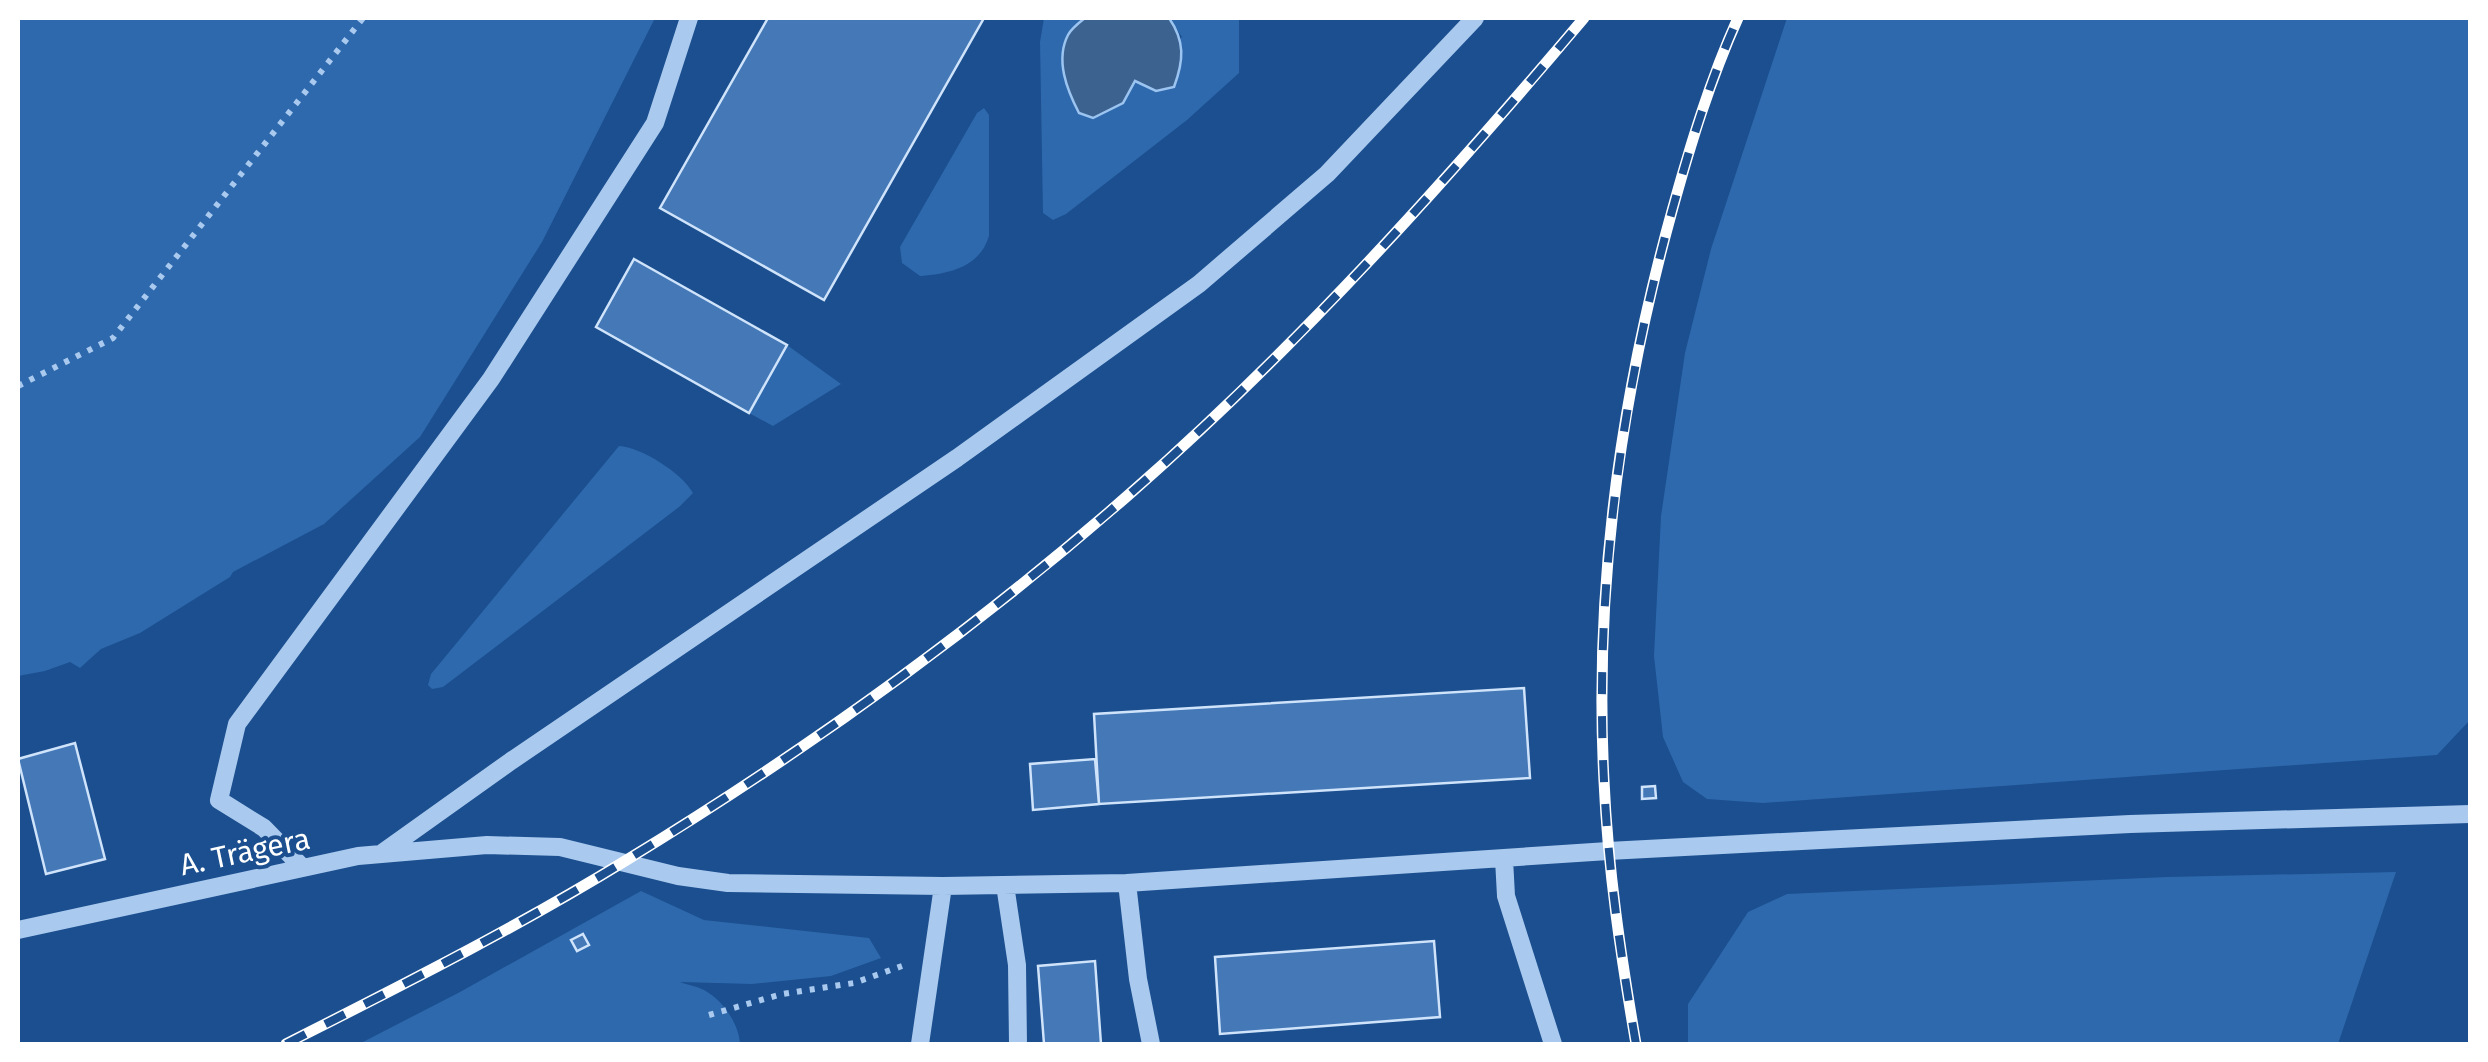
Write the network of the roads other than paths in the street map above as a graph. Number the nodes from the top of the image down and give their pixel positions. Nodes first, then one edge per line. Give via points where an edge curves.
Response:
1 (689, 18) edge
2 (1475, 18) edge
3 (2470, 814) edge
4 (381, 854) junction
5 (1504, 860) junction
6 (302, 867) junction
7 (1127, 883) junction
8 (1005, 884) junction
9 (943, 886) junction
10 (18, 930) edge
11 (920, 1044) edge
12 (1018, 1044) edge
13 (1151, 1044) edge
14 (1553, 1044) edge

1 - 6 street via 655,123 492,379 237,724 219,800 264,828
2 - 4 street via 1327,174 1199,284
3 - 5 street, A. Trägera via 2130,824
4 - 6 street, A. Trägera
4 - 9 street, A. Trägera via 560,847 728,883
5 - 7 street, A. Trägera
5 - 14 street via 1506,896
6 - 10 street, A. Trägera
7 - 8 street, A. Trägera
7 - 13 street
8 - 9 street, A. Trägera
8 - 12 street via 1017,966
9 - 11 street

